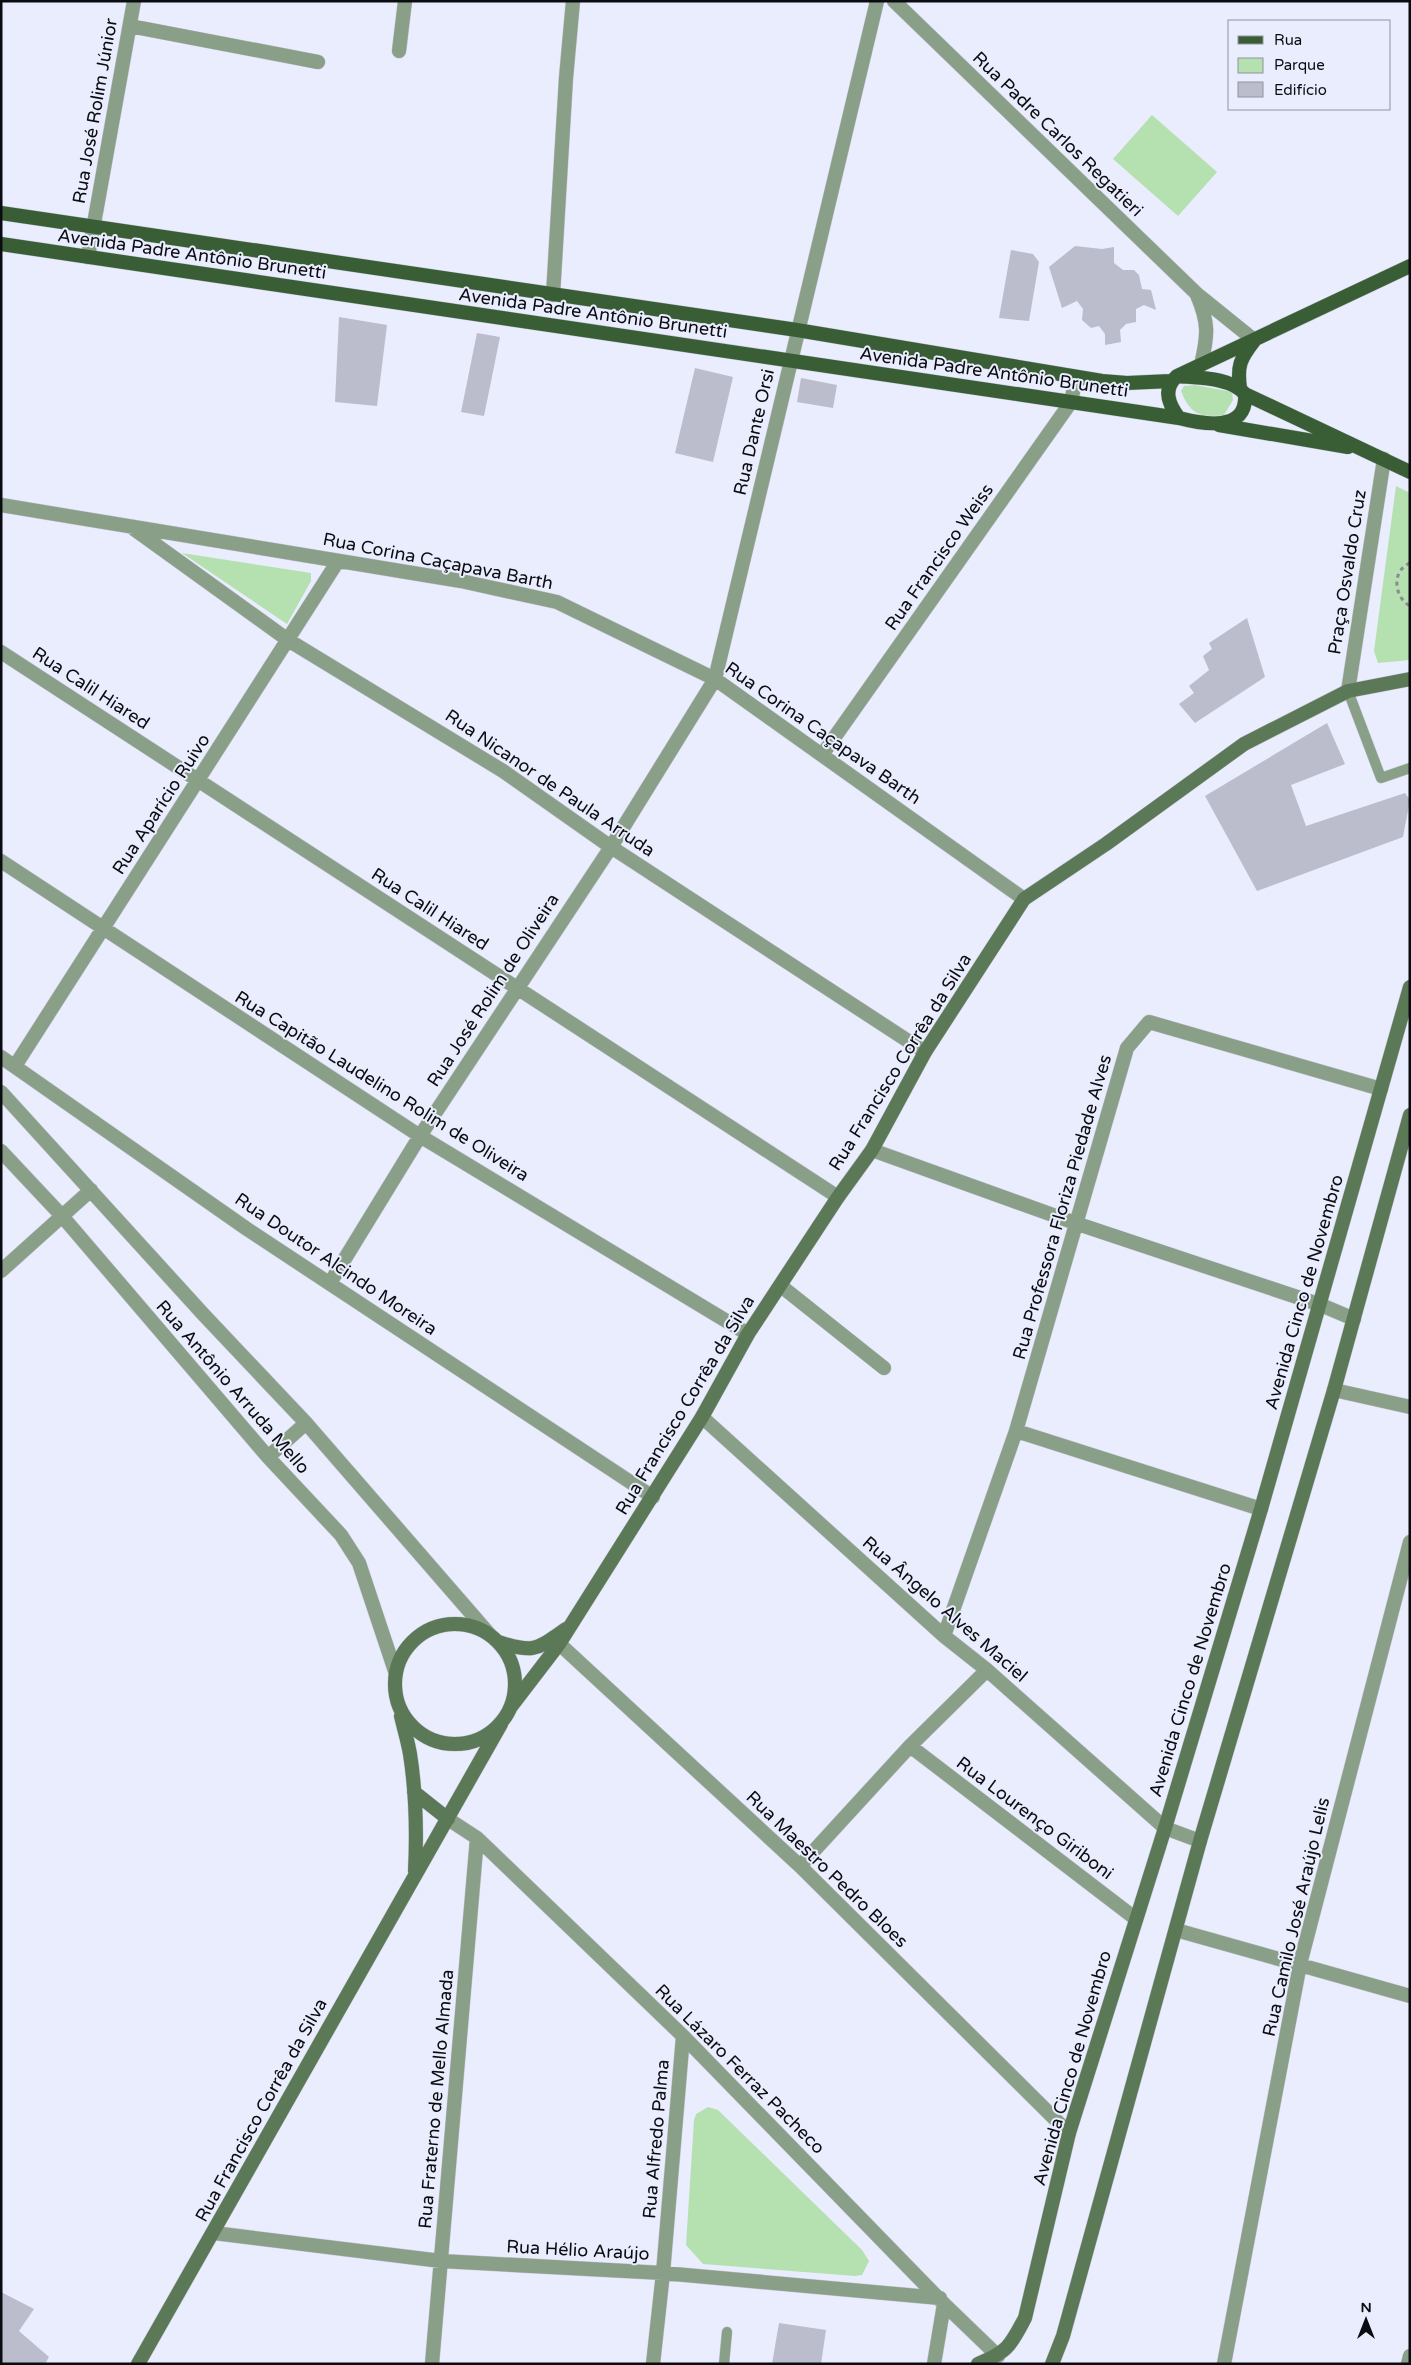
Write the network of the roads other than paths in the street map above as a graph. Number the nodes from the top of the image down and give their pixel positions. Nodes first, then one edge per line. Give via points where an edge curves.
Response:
1 (134, 1) edge
2 (405, 1) edge
3 (573, 1) edge
4 (877, 1) edge
5 (894, 1) edge
6 (130, 26) junction
7 (399, 50) dead end
8 (318, 62) dead end
9 (1, 213) edge
10 (93, 228) junction
11 (1, 244) edge
12 (88, 257) junction
13 (1410, 266) edge
14 (1197, 294) junction
15 (553, 295) junction
16 (797, 330) junction
17 (1254, 340) junction
18 (790, 360) junction
19 (1201, 365) junction
20 (1076, 377) junction
21 (1174, 379) junction
22 (1242, 391) junction
23 (1071, 402) junction
24 (1179, 418) junction
25 (1218, 425) junction
26 (1369, 451) junction
27 (1384, 459) junction
28 (1410, 472) edge
29 (1, 505) edge
30 (131, 527) junction
31 (338, 561) junction
32 (288, 640) junction
33 (1, 652) edge
34 (716, 679) junction
35 (1410, 679) edge
36 (1348, 690) junction
37 (822, 755) junction
38 (1410, 768) edge
39 (198, 780) junction
40 (611, 847) junction
41 (1, 860) edge
42 (1024, 899) junction
43 (103, 929) junction
44 (1410, 987) edge
45 (516, 988) junction
46 (925, 1052) junction
47 (1, 1057) edge
48 (15, 1066) junction
49 (1381, 1089) junction
50 (1, 1092) edge
51 (1410, 1115) edge
52 (420, 1136) junction
53 (872, 1150) junction
54 (1, 1151) edge
55 (91, 1190) junction
56 (838, 1198) junction
57 (62, 1216) junction
58 (1078, 1224) junction
59 (1, 1271) edge
60 (330, 1283) junction
61 (781, 1286) junction
62 (1321, 1305) junction
63 (1354, 1319) junction
64 (748, 1334) junction
65 (884, 1368) dead end
66 (1334, 1390) junction
67 (1410, 1407) edge
68 (702, 1417) junction
69 (306, 1423) junction
70 (1016, 1431) junction
71 (268, 1457) junction
72 (653, 1497) junction
73 (1261, 1509) junction
74 (1410, 1542) edge
75 (944, 1636) junction
76 (494, 1639) junction
77 (556, 1641) junction
78 (987, 1670) junction
79 (395, 1671) junction
80 (510, 1708) junction
81 (400, 1710) junction
82 (500, 1724) junction
83 (910, 1746) junction
84 (414, 1792) junction
85 (448, 1819) junction
86 (1165, 1828) junction
87 (476, 1838) junction
88 (1200, 1841) junction
89 (800, 1866) junction
90 (415, 1874) junction
91 (1136, 1919) junction
92 (1176, 1930) junction
93 (1300, 1964) junction
94 (1410, 1996) edge
95 (683, 2036) junction
96 (1069, 2133) junction
97 (214, 2233) junction
98 (441, 2260) junction
99 (663, 2273) junction
100 (942, 2301) junction
101 (727, 2332) dead end
102 (1063, 2336) junction
103 (1410, 2356) edge
104 (1000, 2360) edge
105 (138, 2364) edge
106 (432, 2364) edge
107 (654, 2364) edge
108 (724, 2364) edge
109 (934, 2364) edge
110 (978, 2364) edge
111 (1052, 2364) edge
112 (1058, 2364) edge
113 (1224, 2364) edge
114 (1408, 2364) edge

1 - 6 street, Rua José Rolim Júnior
2 - 7 street
3 - 15 street
4 - 16 street, Rua Dante Orsi
5 - 14 street, Rua Padre Carlos Regatieri
6 - 8 street
6 - 10 street, Rua José Rolim Júnior
9 - 10 main road, Avenida Padre Antônio Brunetti
10 - 12 street, Rua José Rolim Júnior
10 - 15 main road, Avenida Padre Antônio Brunetti
11 - 12 main road, Avenida Padre Antônio Brunetti
12 - 18 main road, Avenida Padre Antônio Brunetti
13 - 17 main road
14 - 17 street, Rua Padre Carlos Regatieri
14 - 19 street via 1208,331
15 - 16 main road, Avenida Padre Antônio Brunetti
16 - 18 street, Rua Dante Orsi
16 - 20 main road, Avenida Padre Antônio Brunetti
17 - 19 main road
17 - 22 main road via 1238,367
18 - 23 main road, Avenida Padre Antônio Brunetti
18 - 34 street, Rua Dante Orsi
19 - 21 main road
20 - 21 main road, Avenida Padre Antônio Brunetti via 1127,383
20 - 23 street, Rua Francisco Weiss
21 - 22 main road via 1199,378
21 - 24 main road via 1168,395
22 - 25 main road via 1244,407 1234,419
22 - 26 main road
23 - 24 main road, Avenida Padre Antônio Brunetti
23 - 37 street, Rua Francisco Weiss
24 - 25 main road, Avenida Padre Antônio Brunetti
25 - 26 main road, Avenida Padre Antônio Brunetti
26 - 27 main road
27 - 28 main road
27 - 36 street, Praça Osvaldo Cruz
29 - 30 street, Rua Corina Caçapava Barth
30 - 31 street, Rua Corina Caçapava Barth
30 - 32 street, Rua Nicanor de Paula Arruda
31 - 32 street, Rua Aparício Ruivo
31 - 34 street, Rua Corina Caçapava Barth via 461,581 557,602
32 - 39 street, Rua Aparício Ruivo
32 - 40 street, Rua Nicanor de Paula Arruda via 503,770
33 - 39 street, Rua Calil Hiared
34 - 37 street, Rua Corina Caçapava Barth
34 - 40 street, Rua Dante Orsi
35 - 36 main road, Rua Francisco Corrêa da Silva
36 - 38 lane via 1381,778
36 - 42 main road, Rua Francisco Corrêa da Silva via 1244,744
37 - 42 street, Rua Corina Caçapava Barth
39 - 43 street, Rua Aparício Ruivo
39 - 45 street, Rua Calil Hiared
40 - 45 street, Rua José Rolim de Oliveira
40 - 46 street, Rua Nicanor de Paula Arruda
41 - 43 street, Rua Capitão Laudelino Rolim de Oliveira
42 - 46 main road, Rua Francisco Corrêa da Silva
43 - 48 street, Rua Aparício Ruivo
43 - 52 street, Rua Capitão Laudelino Rolim de Oliveira
44 - 49 main road, Avenida Cinco de Novembro
45 - 52 street, Rua José Rolim de Oliveira
45 - 56 street, Rua Calil Hiared
46 - 53 main road, Rua Francisco Corrêa da Silva
47 - 48 street, Rua Doutor Alcindo Moreira
48 - 60 street, Rua Doutor Alcindo Moreira via 247,1229
49 - 58 street, Rua Professora Floriza Piedade Alves via 1149,1022 1127,1048
49 - 62 main road, Avenida Cinco de Novembro
50 - 55 street
51 - 63 main road
52 - 60 street, Rua José Rolim de Oliveira
52 - 64 street, Rua Capitão Laudelino Rolim de Oliveira
53 - 56 main road, Rua Francisco Corrêa da Silva
53 - 58 street
54 - 57 street, Rua Antônio Arruda Mello
55 - 57 street
55 - 69 street
56 - 61 main road, Rua Francisco Corrêa da Silva
57 - 59 street
57 - 71 street, Rua Antônio Arruda Mello
58 - 62 street
58 - 70 street, Rua Professora Floriza Piedade Alves
60 - 72 street, Rua Doutor Alcindo Moreira
61 - 64 main road, Rua Francisco Corrêa da Silva
61 - 65 street
62 - 63 street
62 - 73 main road, Avenida Cinco de Novembro
63 - 66 main road
64 - 68 main road, Rua Francisco Corrêa da Silva
66 - 67 street
66 - 88 main road
68 - 72 main road, Rua Francisco Corrêa da Silva
68 - 75 street, Rua Ângelo Alves Maciel
69 - 71 street
69 - 76 street
70 - 73 street
70 - 75 street, Rua Professora Floriza Piedade Alves
71 - 79 street, Rua Antônio Arruda Mello via 341,1536 359,1563
72 - 77 main road, Rua Francisco Corrêa da Silva via 571,1626
73 - 86 main road, Avenida Cinco de Novembro
74 - 93 street, Rua Camilo José Araújo Lelis
75 - 78 street, Rua Ângelo Alves Maciel
76 - 77 main road, Rua Francisco Corrêa da Silva via 514,1648 535,1649
76 - 79 main road via 472,1626 452,1624 433,1628 416,1638 403,1653
76 - 80 main road via 513,1667 514,1695
77 - 80 main road, Rua Francisco Corrêa da Silva
77 - 89 street, Rua Maestro Pedro Bloes
78 - 83 street
78 - 86 street, Rua Ângelo Alves Maciel
79 - 81 main road via 394,1691
80 - 82 main road
81 - 82 main road via 411,1726 427,1738 447,1744 466,1743 485,1736
81 - 84 main road, Rua Francisco Corrêa da Silva via 410,1753
82 - 85 main road, Rua Francisco Corrêa da Silva
83 - 89 street
83 - 91 street, Rua Lourenço Giriboni
84 - 85 main road
84 - 90 main road, Rua Francisco Corrêa da Silva via 417,1825
85 - 87 street, Rua Lázaro Ferraz Pacheco
85 - 90 main road, Rua Francisco Corrêa da Silva
86 - 88 street
86 - 91 main road, Avenida Cinco de Novembro
87 - 95 street, Rua Lázaro Ferraz Pacheco
87 - 98 street, Rua Fraterno de Mello Almada
88 - 92 main road
89 - 96 street, Rua Maestro Pedro Bloes
90 - 97 main road, Rua Francisco Corrêa da Silva
91 - 96 main road, Avenida Cinco de Novembro
92 - 93 street
92 - 102 main road
93 - 94 street
93 - 113 street, Rua Camilo José Araújo Lelis
95 - 99 street, Rua Alfredo Palma
95 - 100 street, Rua Lázaro Ferraz Pacheco
96 - 104 main road, Avenida Cinco de Novembro via 1025,2318
97 - 98 street, Rua Hélio Araújo
97 - 105 main road, Rua Francisco Corrêa da Silva
98 - 99 street, Rua Hélio Araújo
98 - 106 street, Rua Fraterno de Mello Almada
99 - 100 street, Rua Hélio Araújo
99 - 107 street, Rua Alfredo Palma
100 - 104 street, Rua Lázaro Ferraz Pacheco
100 - 109 street
101 - 108 lane
102 - 111 main road
102 - 112 street
103 - 114 street
104 - 110 main road, Avenida Cinco de Novembro

